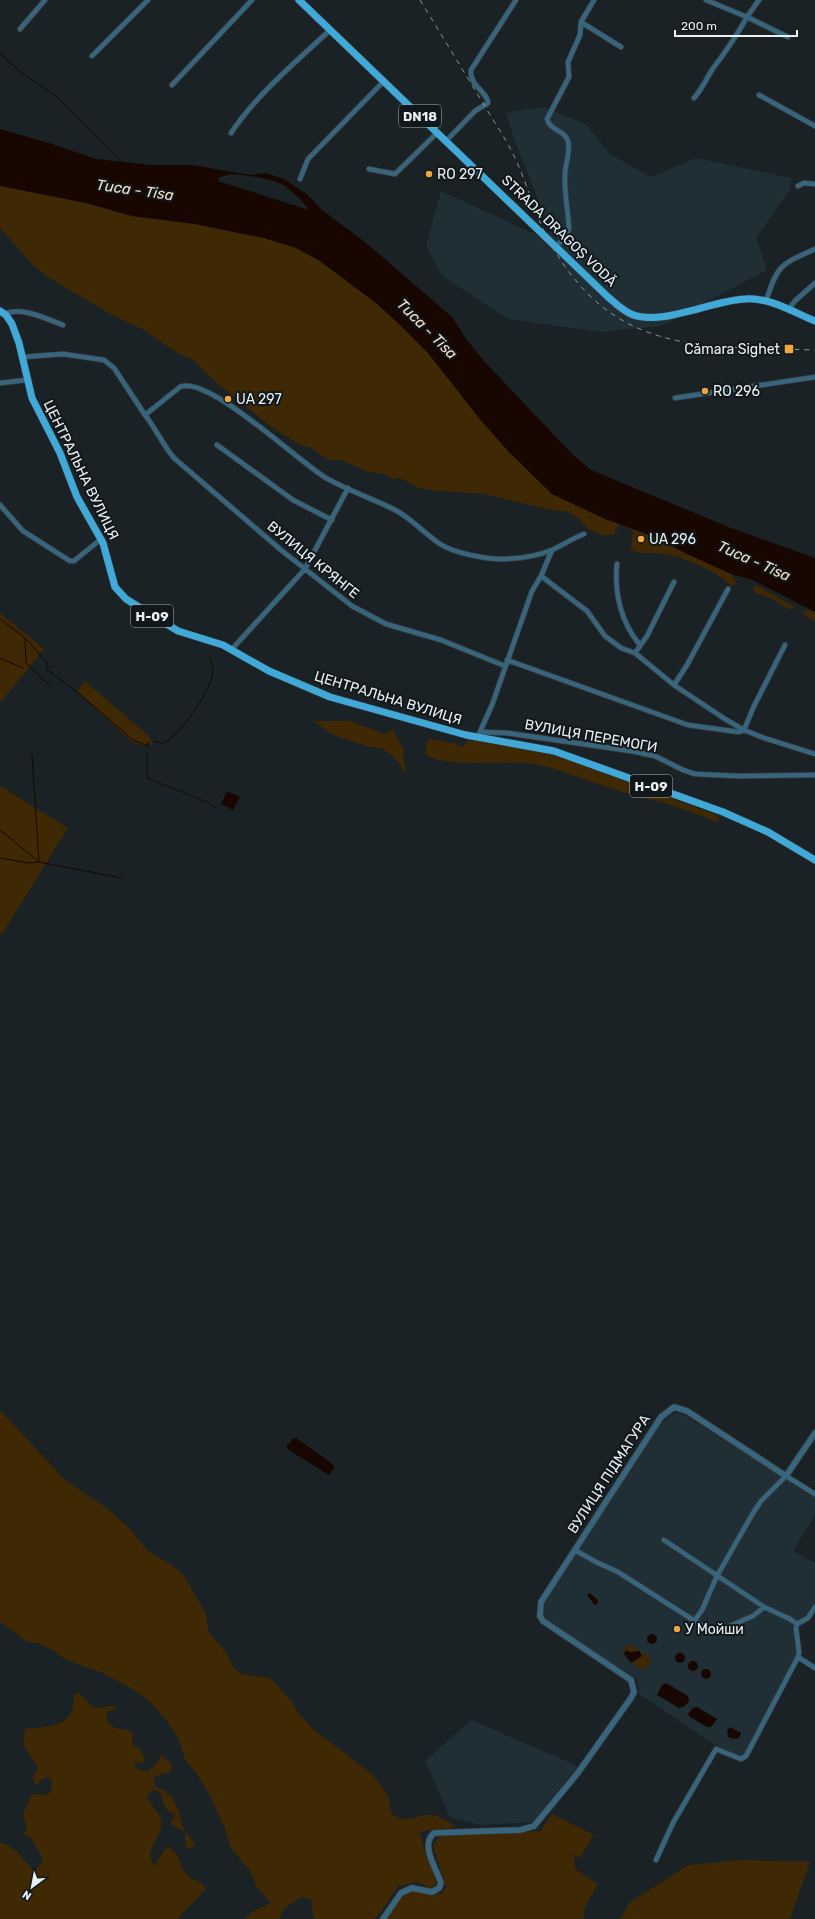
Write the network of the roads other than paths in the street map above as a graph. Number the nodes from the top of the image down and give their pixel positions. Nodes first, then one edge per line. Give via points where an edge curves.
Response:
1 (45, 0) edge
2 (148, 0) edge
3 (252, 0) edge
4 (299, 0) edge
5 (516, 0) edge
6 (594, 0) edge
7 (706, 0) edge
8 (759, 0) edge
9 (748, 17) junction
10 (581, 22) junction
11 (20, 29) dead end
12 (330, 30) junction
13 (788, 37) dead end
14 (621, 47) dead end
15 (92, 56) dead end
16 (384, 81) junction
17 (172, 85) dead end
18 (759, 95) dead end
19 (694, 98) dead end
20 (815, 126) edge
21 (231, 133) dead end
22 (437, 133) junction
23 (446, 141) junction
24 (369, 169) dead end
25 (300, 179) dead end
26 (815, 184) edge
27 (798, 186) dead end
28 (556, 247) junction
29 (815, 249) edge
30 (815, 283) edge
31 (766, 301) junction
32 (788, 310) junction
33 (2, 312) edge
34 (815, 320) edge
35 (63, 325) dead end
36 (23, 357) junction
37 (815, 376) edge
38 (26, 380) junction
39 (0, 383) edge
40 (675, 398) dead end
41 (145, 415) junction
42 (216, 445) dead end
43 (348, 488) junction
44 (0, 504) edge
45 (332, 520) junction
46 (584, 534) dead end
47 (101, 539) junction
48 (552, 550) junction
49 (617, 564) dead end
50 (304, 569) junction
51 (541, 576) junction
52 (674, 582) dead end
53 (728, 589) dead end
54 (640, 645) junction
55 (785, 645) dead end
56 (232, 649) junction
57 (635, 653) junction
58 (507, 660) junction
59 (505, 666) junction
60 (674, 685) junction
61 (744, 730) junction
62 (479, 735) junction
63 (815, 754) edge
64 (815, 775) edge
65 (815, 860) edge
66 (815, 1433) edge
67 (786, 1476) junction
68 (815, 1494) edge
69 (664, 1540) dead end
70 (575, 1550) junction
71 (717, 1576) junction
72 (815, 1607) edge
73 (764, 1608) junction
74 (695, 1620) junction
75 (797, 1624) junction
76 (798, 1658) junction
77 (815, 1668) edge
78 (656, 1860) dead end
79 (382, 1919) edge

1 - 11 street
2 - 15 street
3 - 17 street
4 - 12 main road, STRADA DRAGOȘ VODĂ / DN18
5 - 23 street via 471,70 471,79 488,104 475,111
6 - 10 street
7 - 9 street
8 - 9 street
9 - 13 street
9 - 19 street
10 - 14 street
10 - 28 street via 580,35 568,62 569,77 547,119 551,127 564,134 569,146 564,177 569,228
12 - 16 main road, STRADA DRAGOȘ VODĂ / DN18
12 - 21 street via 255,103
16 - 22 main road, STRADA DRAGOȘ VODĂ / DN18
16 - 25 street via 308,159
18 - 20 street
22 - 23 main road, STRADA DRAGOȘ VODĂ / DN18
22 - 24 street via 395,174
23 - 28 main road, STRADA DRAGOȘ VODĂ / DN18
26 - 27 street via 804,183
28 - 31 main road, STRADA DRAGOȘ VODĂ / DN18 via 617,305 638,316 662,316 738,299
29 - 31 street via 780,267
30 - 32 street
31 - 32 main road, STRADA DRAGOȘ VODĂ / DN18
32 - 34 main road, STRADA DRAGOȘ VODĂ / DN18
33 - 35 street via 22,312
33 - 36 main road, ЦЕНТРАЛЬНА ВУЛИЦЯ / Н-09 via 12,324
36 - 38 main road, ЦЕНТРАЛЬНА ВУЛИЦЯ / Н-09
36 - 41 street, ВУЛИЦЯ КРЯНГЕ via 63,354 104,360 110,364
37 - 40 street
38 - 39 street
38 - 47 main road, ЦЕНТРАЛЬНА ВУЛИЦЯ / Н-09 via 77,497
41 - 43 street via 180,387 192,386 227,403 325,477
41 - 50 street, ВУЛИЦЯ КРЯНГЕ via 174,458
42 - 45 street via 293,500
43 - 45 street
43 - 48 street via 409,518 434,540 448,548 501,559
44 - 47 street via 23,531 70,561 74,561
45 - 50 street
46 - 48 street
47 - 56 main road, ЦЕНТРАЛЬНА ВУЛИЦЯ / Н-09 via 115,587 126,599 178,631
48 - 51 street
49 - 54 street via 616,584 622,613
50 - 56 street
50 - 59 street, ВУЛИЦЯ КРЯНГЕ via 340,598 364,613
51 - 57 street via 587,611 605,636 620,648
51 - 58 street via 532,591
52 - 54 street
53 - 60 street
54 - 57 street
55 - 61 street
56 - 62 main road, ЦЕНТРАЛЬНА ВУЛИЦЯ / Н-09 via 269,671 330,697
57 - 60 street
58 - 59 street
58 - 61 street via 688,725 739,732
59 - 62 street
60 - 61 street
61 - 63 street
62 - 64 street, ВУЛИЦЯ ПЕРЕМОГИ via 507,733 631,751 655,756 695,774
62 - 65 main road, Н-09 via 554,751 723,812 768,832
66 - 67 street
67 - 68 street
67 - 70 street, ВУЛИЦЯ ПІДМАГУРА via 687,1411 674,1407 661,1417
67 - 71 street via 752,1512
69 - 71 street
70 - 74 street, ВУЛИЦЯ ПІДМАГУРА via 618,1572
70 - 79 street, ВУЛИЦЯ ПІДМАГУРА via 541,1602 540,1616 543,1621 631,1680 634,1692 631,1698 577,1774 534,1826 520,1830 434,1834 428,1838 427,1846 441,1883 439,1888 432,1892 412,1888 401,1893
71 - 73 street
71 - 74 street
72 - 75 street via 808,1618
73 - 74 street, ВУЛИЦЯ ПІДМАГУРА via 754,1616 716,1632
73 - 75 street via 790,1618
75 - 76 street
76 - 77 street
76 - 78 street via 746,1756 741,1760 716,1749 673,1823

